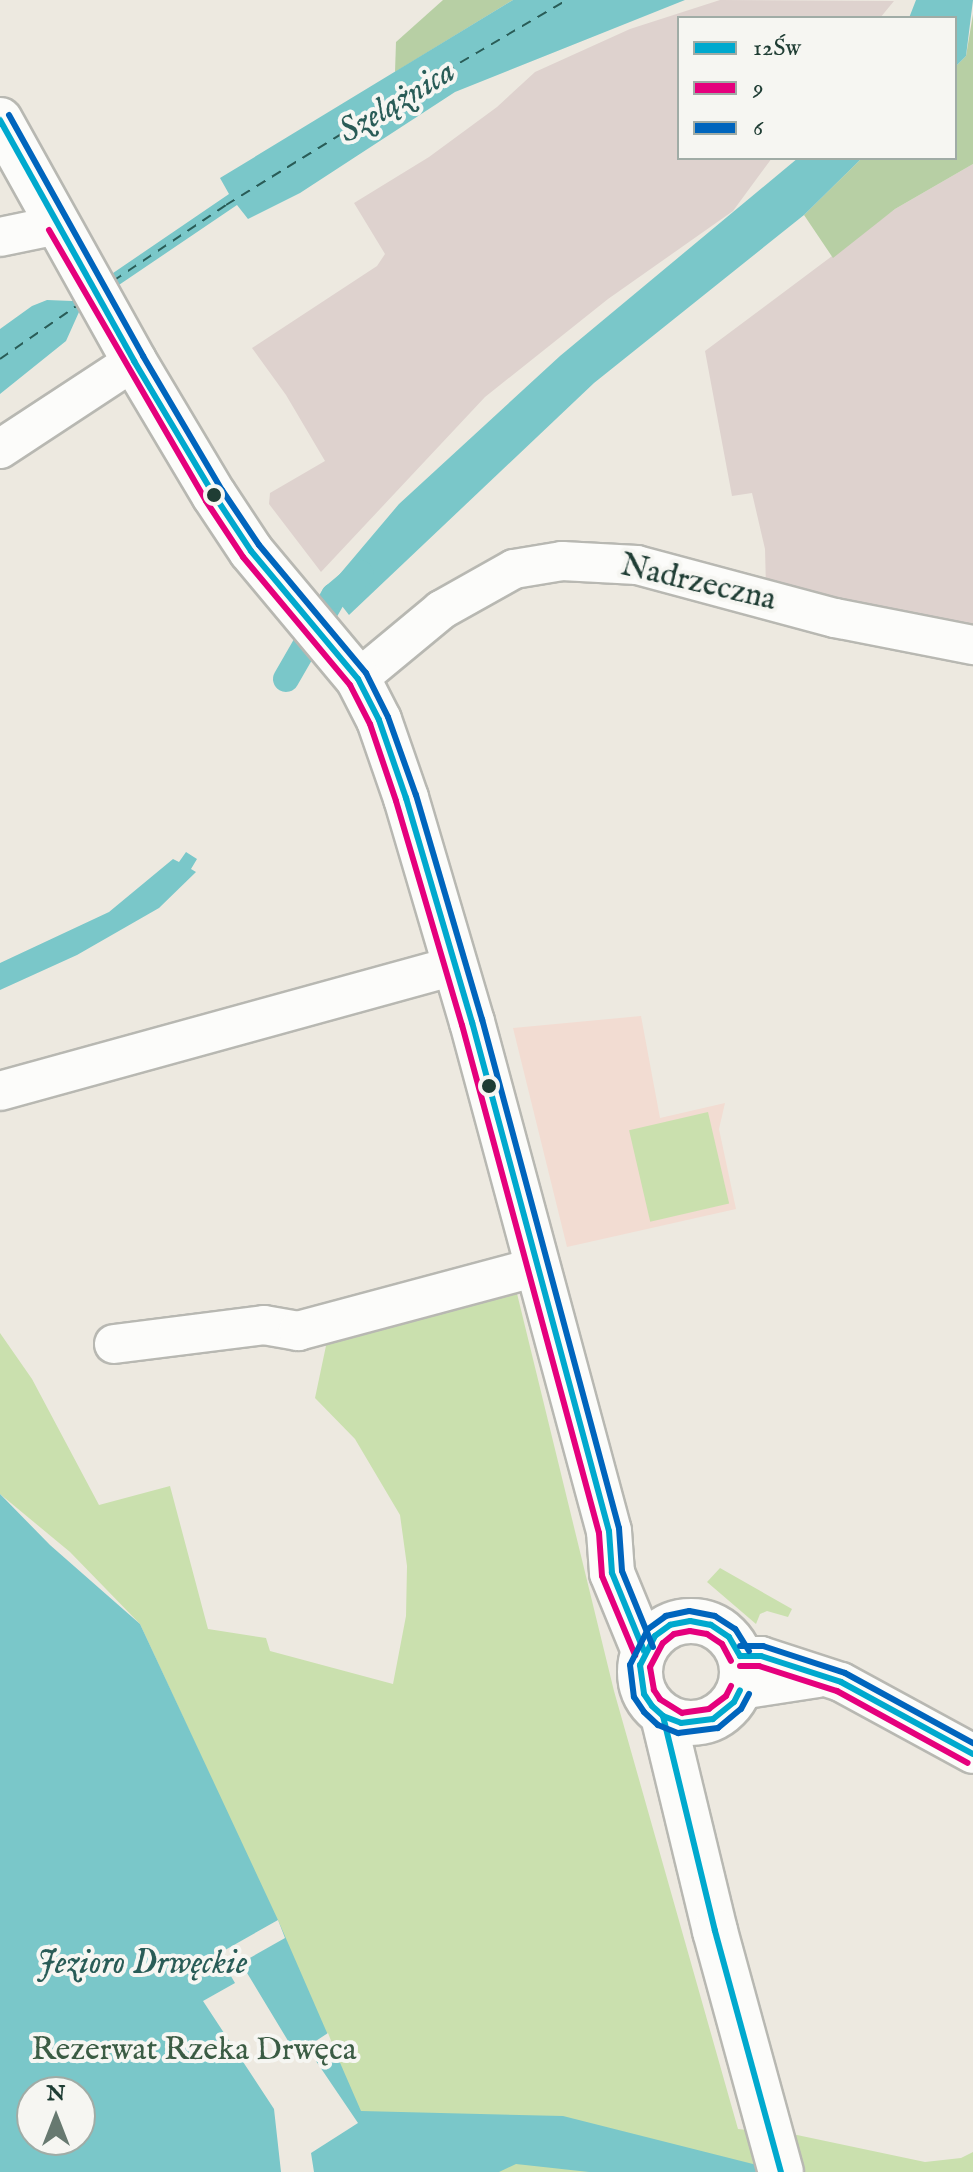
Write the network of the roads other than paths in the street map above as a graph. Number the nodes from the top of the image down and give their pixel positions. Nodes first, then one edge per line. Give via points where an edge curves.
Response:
1 (0, 120) edge
2 (0, 237) edge
3 (66, 239) junction
4 (130, 353) junction
5 (0, 449) edge
6 (973, 645) edge
7 (358, 679) junction
8 (455, 966) junction
9 (0, 1091) edge
10 (537, 1267) junction
11 (114, 1344) dead end
12 (657, 1638) junction
13 (740, 1673) junction
14 (682, 1719) junction
15 (973, 1754) edge
16 (777, 2157) edge

1 - 3 main road
2 - 3 street
3 - 4 main road
4 - 5 street
4 - 7 main road via 251,551
6 - 7 street, Nadrzeczna via 835,618 637,565 562,561 514,569 441,610
7 - 8 main road via 394,760
8 - 9 street
8 - 10 main road
10 - 11 street via 298,1331 264,1325
10 - 12 main road via 609,1531 612,1573
12 - 13 main road via 690,1621 711,1625 729,1637
12 - 14 main road via 640,1665 644,1694
13 - 14 main road via 725,1711
13 - 15 street via 841,1682
14 - 16 main road via 682,1802

